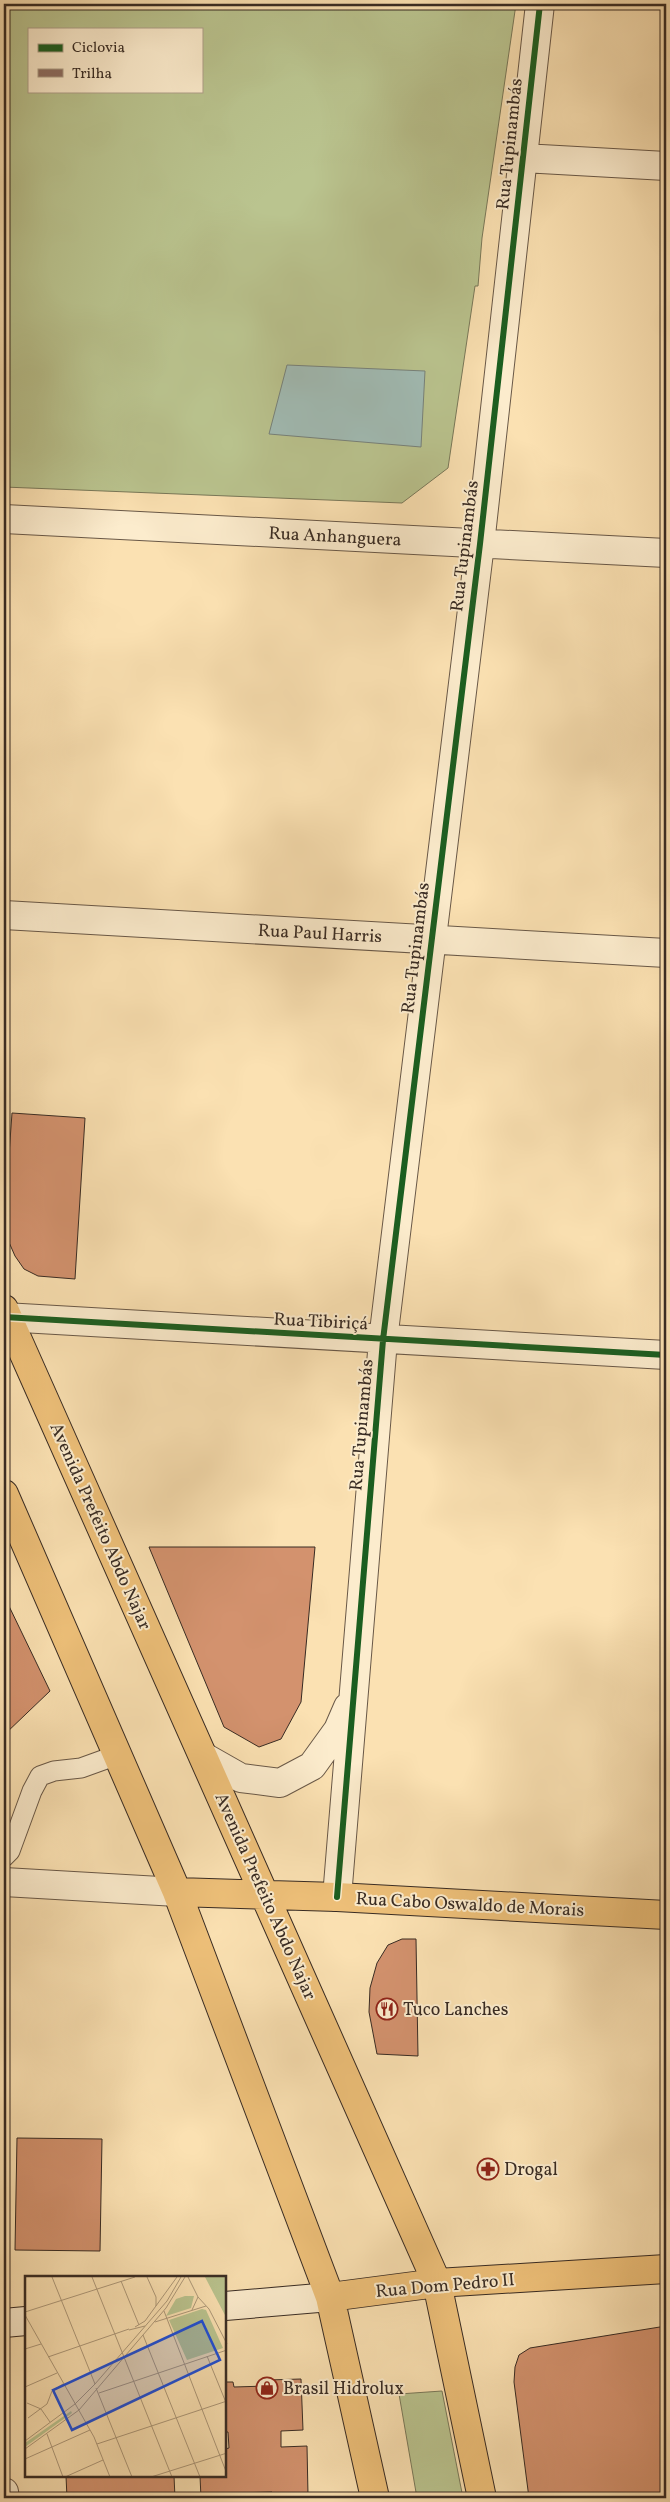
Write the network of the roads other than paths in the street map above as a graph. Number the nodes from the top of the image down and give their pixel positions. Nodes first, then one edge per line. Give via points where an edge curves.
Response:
1 (540, 4) edge
2 (523, 158) junction
3 (666, 166) edge
4 (4, 519) edge
5 (480, 544) junction
6 (666, 553) edge
7 (4, 915) edge
8 (431, 940) junction
9 (666, 953) edge
10 (5, 1314) edge
11 (383, 1340) junction
12 (666, 1355) edge
13 (4, 1494) edge
14 (354, 1694) junction
15 (117, 1755) junction
16 (204, 1757) junction
17 (4, 1857) edge
18 (4, 1882) edge
19 (177, 1892) junction
20 (266, 1894) junction
21 (337, 1897) junction
22 (666, 1915) edge
23 (666, 2269) edge
24 (438, 2283) junction
25 (330, 2297) junction
26 (226, 2306) edge
27 (25, 2321) edge
28 (4, 2323) edge
29 (4, 2492) edge
30 (5, 2498) edge
31 (375, 2498) edge
32 (482, 2498) edge

1 - 2 street, Rua Tupinambás
2 - 3 street
2 - 5 street, Rua Tupinambás
4 - 5 street, Rua Anhanguera
5 - 6 street, Rua Anhanguera
5 - 8 street, Rua Tupinambás
7 - 8 street, Rua Paul Harris
8 - 9 street, Rua Paul Harris
8 - 11 street, Rua Tupinambás
10 - 11 street, Rua Tibiriçá
10 - 16 main road, Avenida Prefeito Abdo Najar
11 - 12 street, Rua Tibiriçá
11 - 14 street, Rua Tupinambás
13 - 15 main road
14 - 16 street, Rua Tupinambás via 338,1730 312,1766 280,1783 241,1778
14 - 21 street, Rua Tupinambás
15 - 17 lane via 81,1768 40,1776 10,1851
15 - 19 main road
16 - 20 main road, Avenida Prefeito Abdo Najar
18 - 19 street, Rua Cabo Oswaldo de Morais
19 - 20 main road, Rua Cabo Oswaldo de Morais
19 - 25 main road
20 - 21 main road, Rua Cabo Oswaldo de Morais
20 - 24 main road, Avenida Prefeito Abdo Najar
21 - 22 main road, Rua Cabo Oswaldo de Morais
23 - 24 main road, Rua Dom Pedro II
24 - 25 main road, Rua Dom Pedro II
24 - 32 main road, Avenida Prefeito Abdo Najar
25 - 26 street, Rua Dom Pedro II
25 - 31 main road
27 - 28 street
29 - 30 street

